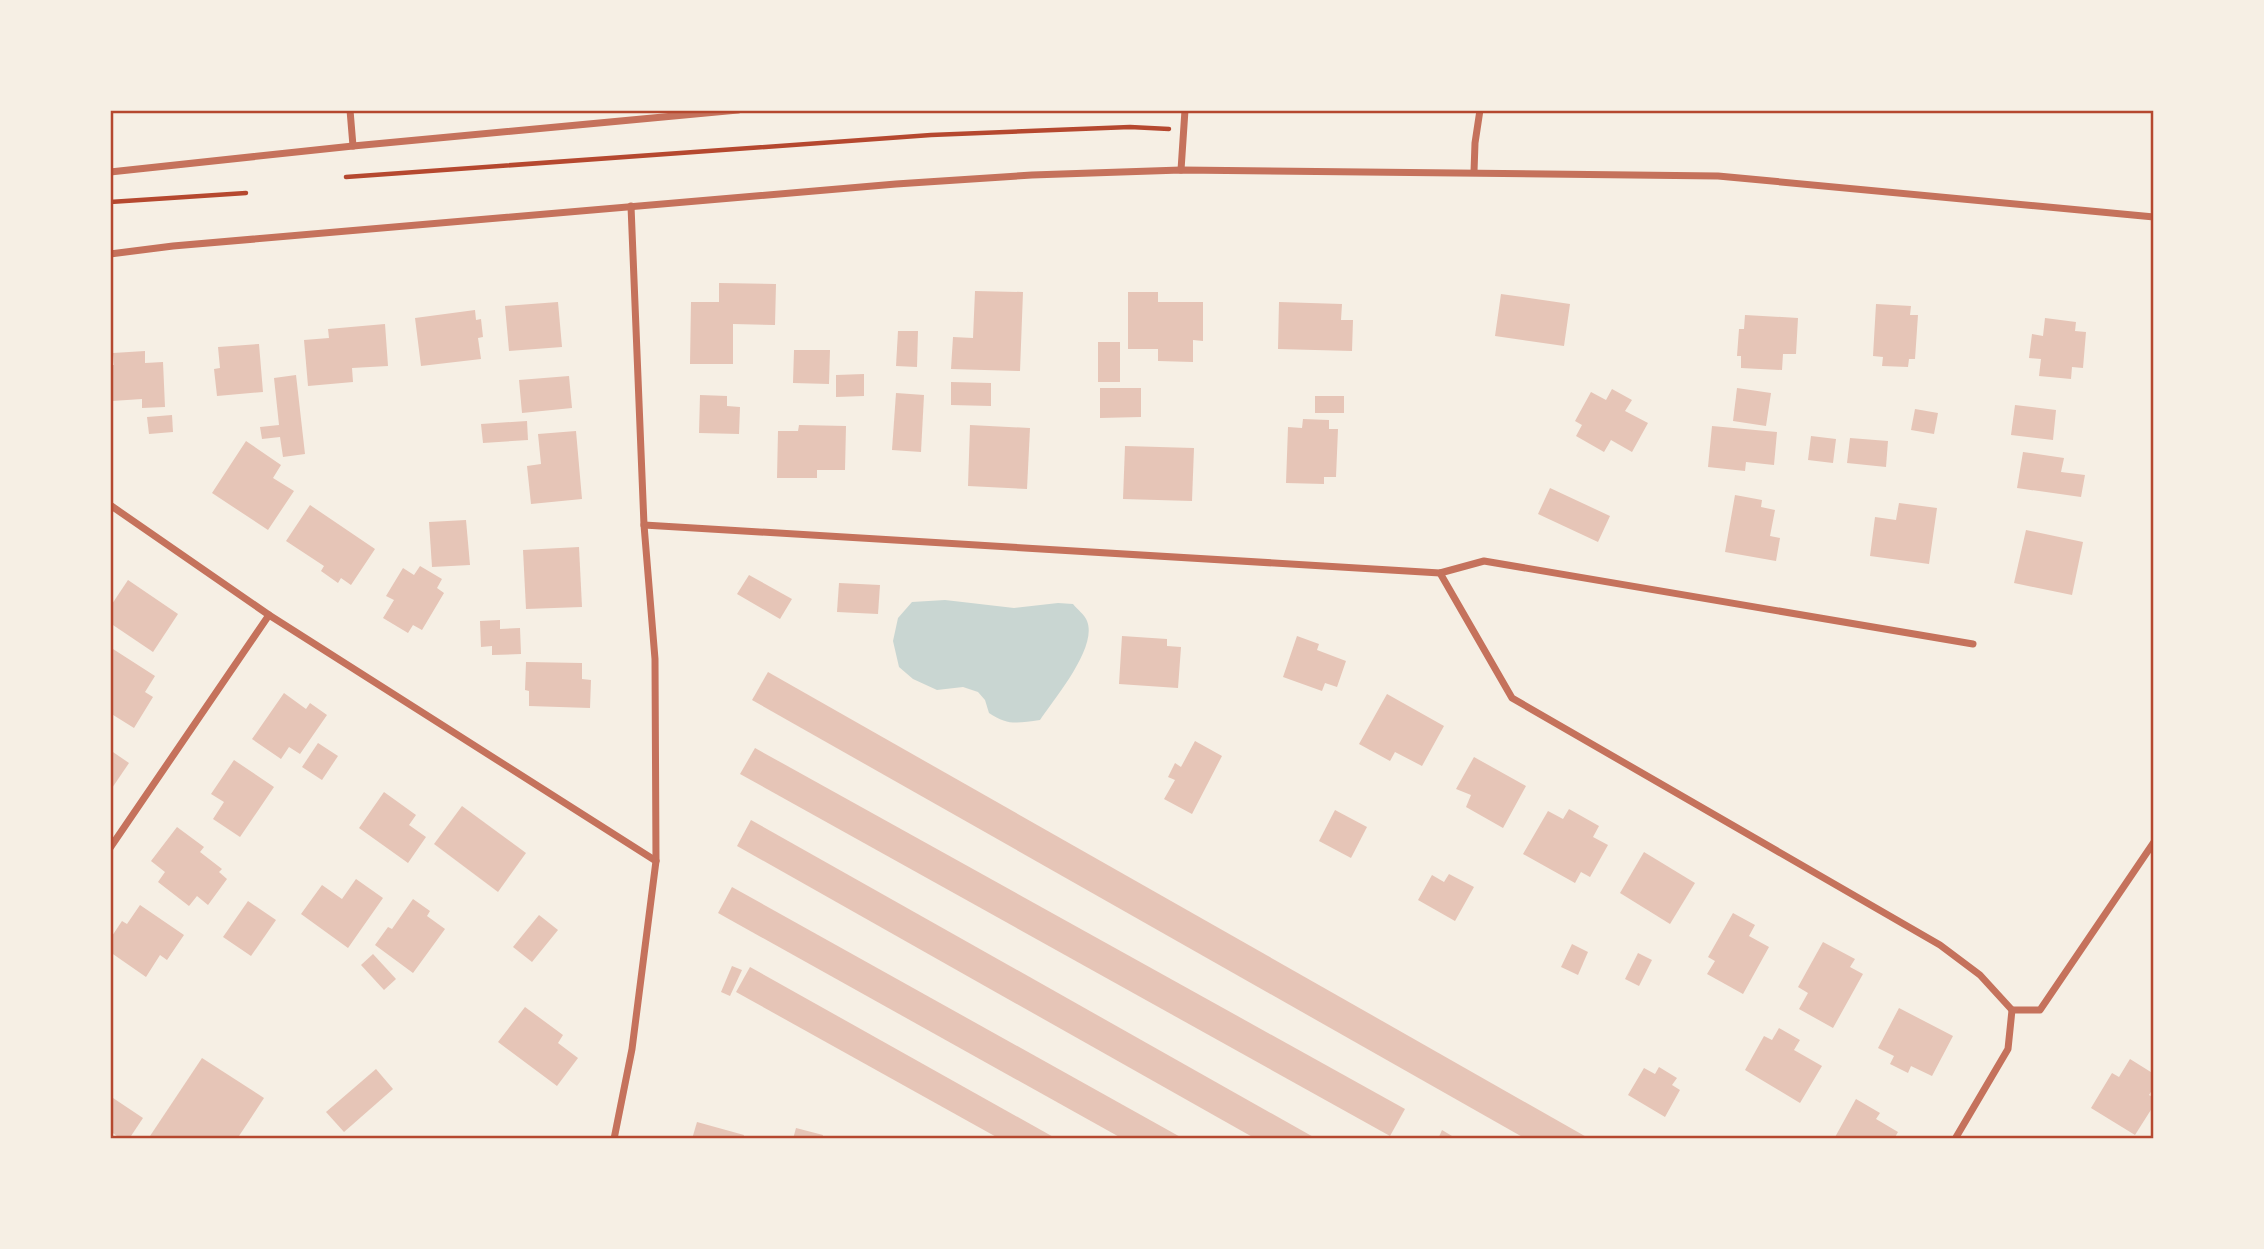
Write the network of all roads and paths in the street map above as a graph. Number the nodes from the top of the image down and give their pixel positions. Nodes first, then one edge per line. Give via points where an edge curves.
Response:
1 (350, 110) edge
2 (626, 110) edge
3 (738, 110) edge
4 (1185, 110) edge
5 (1480, 110) edge
6 (627, 121) junction
7 (1184, 130) junction
8 (353, 146) junction
9 (1181, 170) junction
10 (110, 172) edge
11 (1474, 172) junction
12 (346, 177) dead end
13 (246, 193) dead end
14 (110, 202) edge
15 (631, 206) junction
16 (2154, 217) edge
17 (110, 254) edge
18 (110, 505) edge
19 (644, 525) junction
20 (1440, 573) junction
21 (269, 615) junction
22 (1973, 644) dead end
23 (2154, 842) edge
24 (110, 848) edge
25 (656, 861) junction
26 (2012, 1010) junction
27 (614, 1139) edge
28 (1955, 1139) edge

1 - 8 street
2 - 6 street
3 - 6 street
4 - 7 street
5 - 11 street
6 - 8 street
7 - 9 street
7 - 12 path via 1129,127 931,135
8 - 10 street
9 - 11 street
9 - 15 street via 923,183
11 - 16 street via 1718,176
13 - 14 path
15 - 17 street
15 - 19 street
18 - 21 street
19 - 20 street
19 - 25 street via 655,659
20 - 22 street via 1484,561
20 - 26 street via 1512,698 1940,945 1980,975
21 - 24 street
21 - 25 street
23 - 26 street via 2040,1010
25 - 27 street via 632,1049
26 - 28 street via 2008,1049

